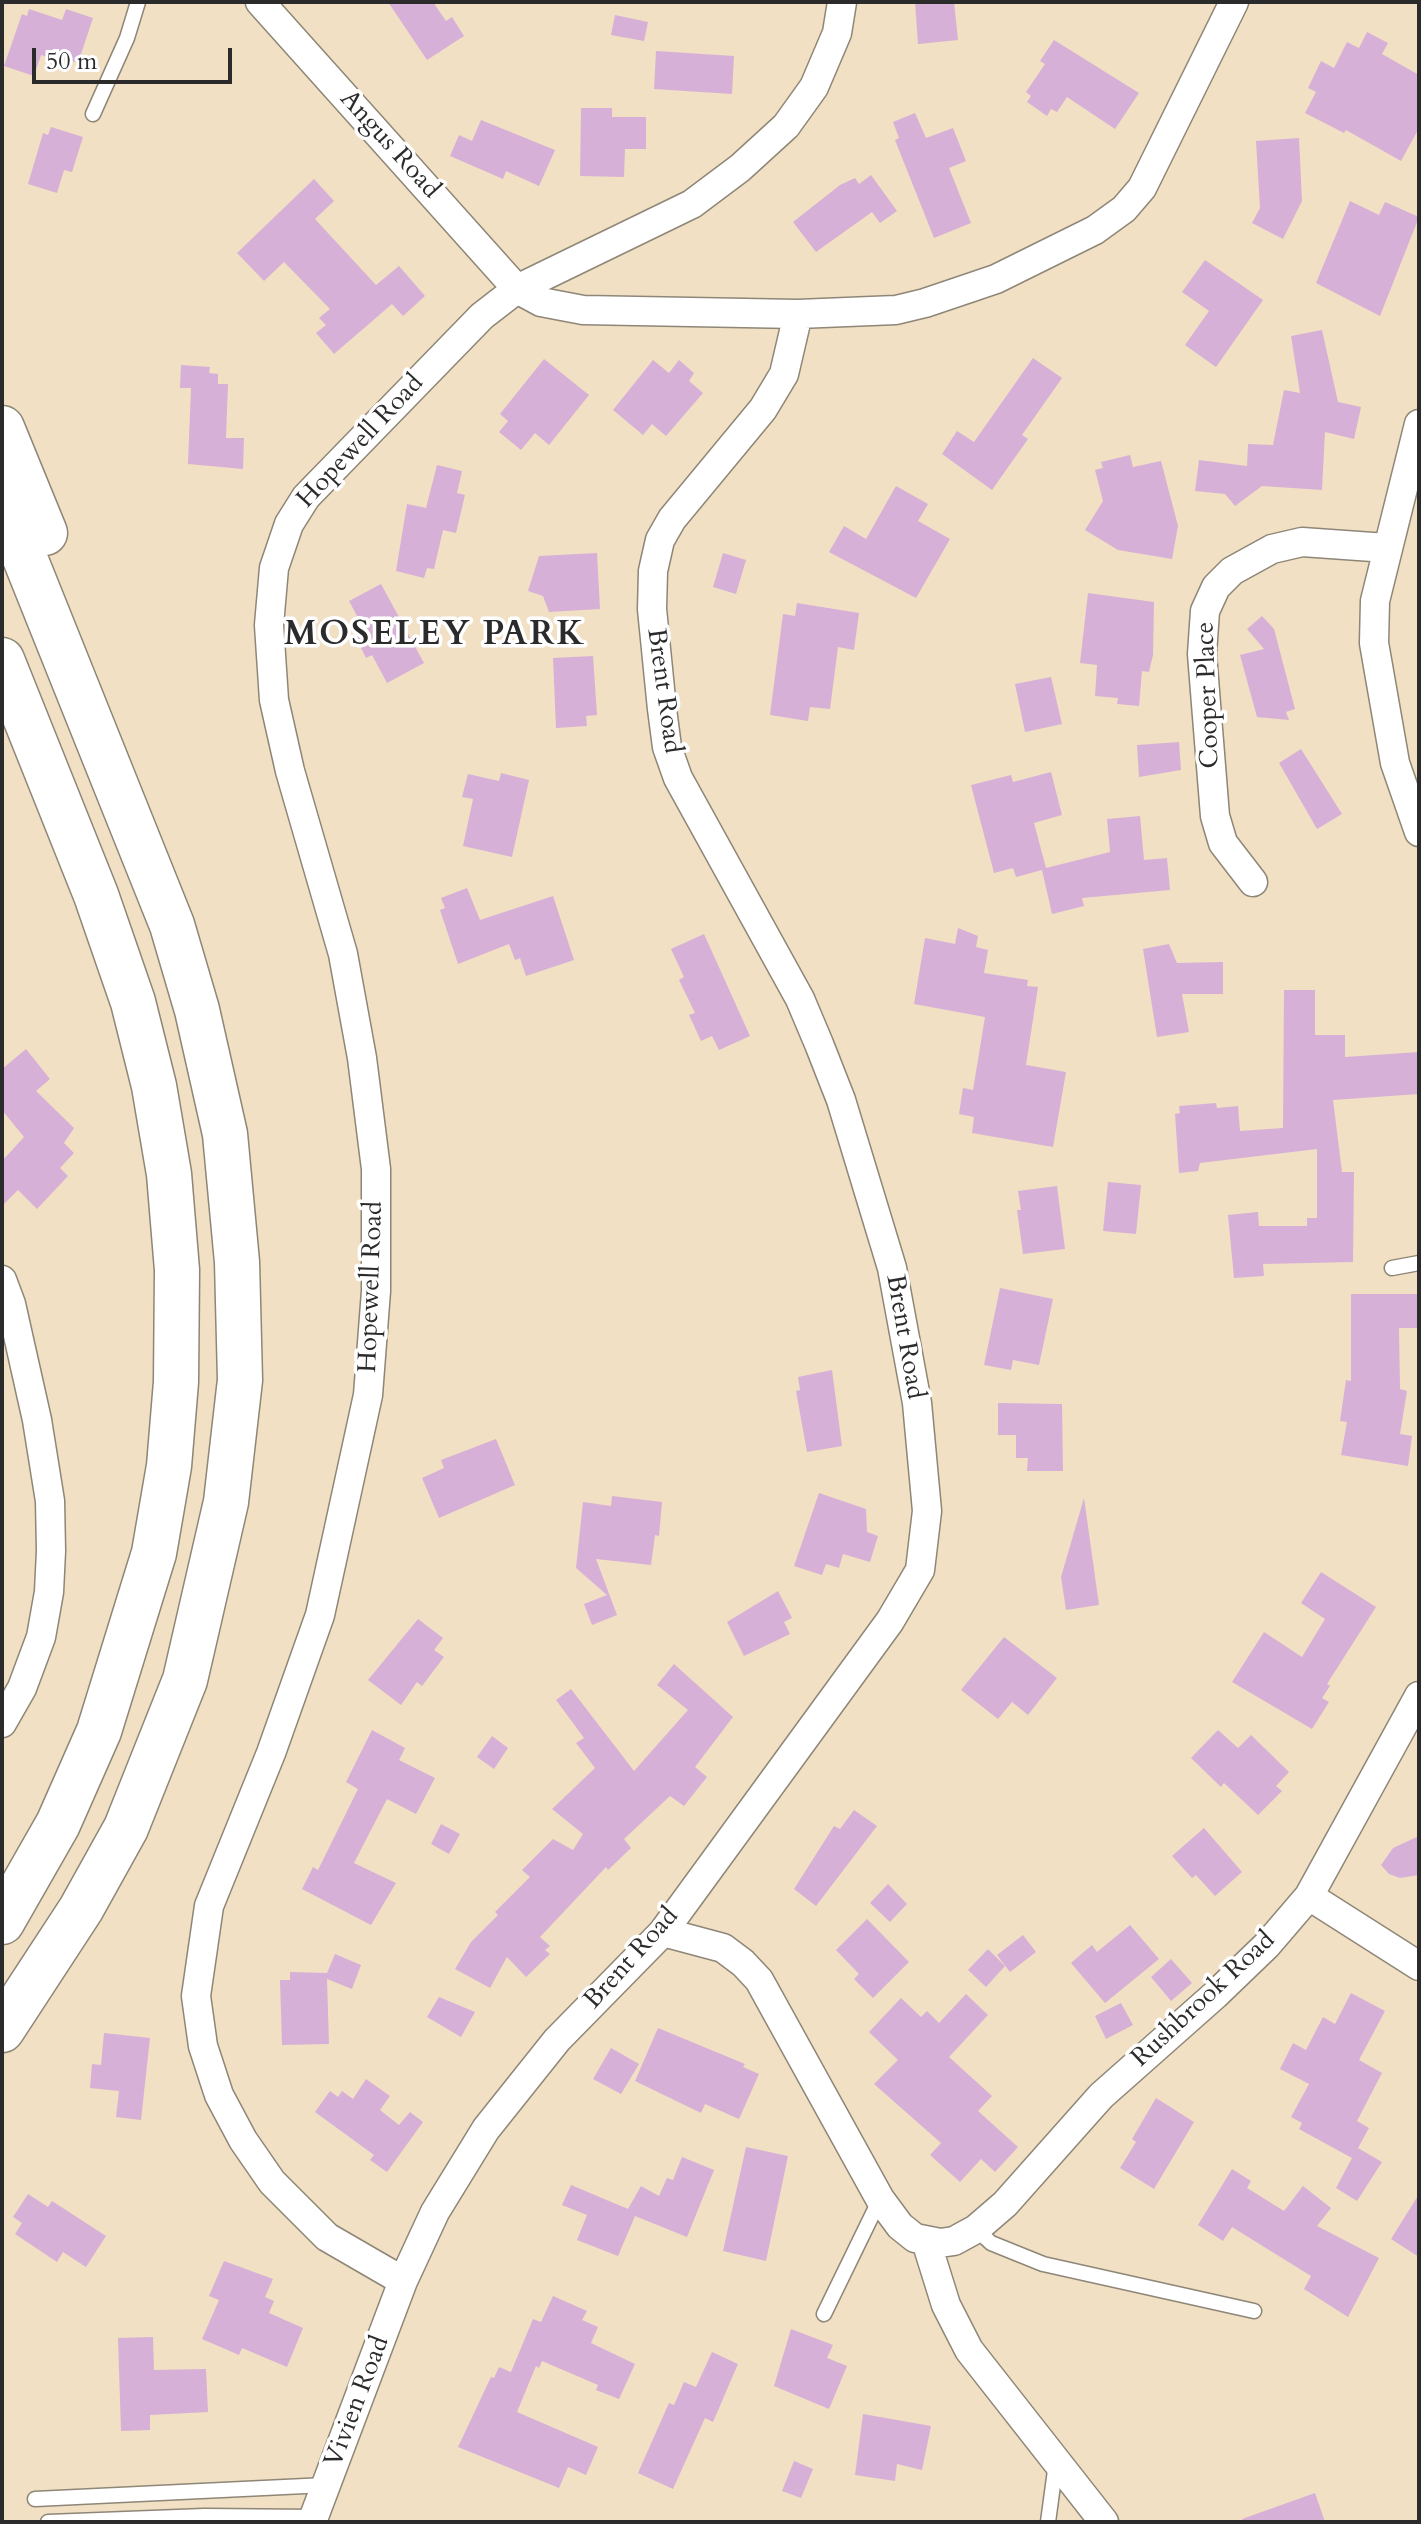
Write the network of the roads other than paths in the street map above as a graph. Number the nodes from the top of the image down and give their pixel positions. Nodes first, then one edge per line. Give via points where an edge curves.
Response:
1 (138, 2) edge
2 (260, 2) edge
3 (842, 2) edge
4 (1234, 2) edge
5 (93, 114) dead end
6 (517, 289) junction
7 (798, 314) junction
8 (1419, 424) edge
9 (2, 428) edge
10 (2, 501) edge
11 (1387, 548) junction
12 (2, 660) edge
13 (67, 661) junction
14 (1419, 832) edge
15 (1253, 882) dead end
16 (1419, 1263) edge
17 (1392, 1268) dead end
18 (2, 1280) edge
19 (1419, 1696) edge
20 (2, 1723) edge
21 (1309, 1896) junction
22 (2, 1922) edge
23 (663, 1932) junction
24 (1419, 1966) edge
25 (2, 2030) edge
26 (880, 2199) junction
27 (976, 2229) junction
28 (926, 2241) junction
29 (403, 2281) junction
30 (1254, 2311) dead end
31 (824, 2314) dead end
32 (1056, 2463) junction
33 (326, 2485) junction
34 (35, 2499) dead end
35 (313, 2519) edge
36 (48, 2522) edge
37 (1048, 2522) edge
38 (1104, 2522) edge

1 - 5 lane
2 - 6 street, Angus Road
3 - 6 street, Hopewell Road via 837,33 814,87 786,126 740,168 692,204
4 - 7 street via 1142,188 1095,230 996,279 925,303 896,310
6 - 7 street via 541,302 583,310
6 - 29 street, Hopewell Road via 482,316 306,497 289,524 274,568 269,625 274,700 343,954 362,1058 376,1169 376,1291 368,1395 320,1615 209,1906 196,1996 203,2046 219,2095 272,2182 327,2237
7 - 23 street, Brent Road via 784,374 763,409 660,540 652,609 662,709 678,778 800,999 841,1100 892,1268 905,1333 918,1419 926,1544 920,1570 898,1608
8 - 11 street
9 - 13 highway via 60,569 69,604
10 - 13 highway
11 - 14 street via 1375,601 1374,643 1395,763
11 - 15 street, Cooper Place via 1302,542 1272,549 1232,571 1216,587 1205,611 1202,654 1215,816 1235,864
12 - 22 highway via 133,1002 169,1174 177,1284 171,1452 154,1553 99,1731 58,1824
13 - 25 highway via 172,925 197,1010 225,1134 237,1262 240,1380 226,1502 185,1680 126,1828 53,1956
16 - 17 lane
18 - 20 street via 37,1420 50,1501 49,1592 41,1637
19 - 21 street, Rushbrook Road
21 - 24 street
21 - 27 street, Rushbrook Road via 1215,1995 1101,2096 1005,2204
23 - 26 street via 723,1948 759,1980
23 - 29 street, Brent Road via 557,2040 486,2129 435,2212
26 - 28 street via 900,2226
26 - 31 lane
27 - 28 street, Rushbrook Road via 954,2241
27 - 30 lane via 991,2243 1043,2264
28 - 32 street via 946,2305 969,2350
29 - 33 street, Vivien Road
32 - 37 lane
32 - 38 street
33 - 34 lane
33 - 35 street, Vivien Road
35 - 36 lane via 204,2516

